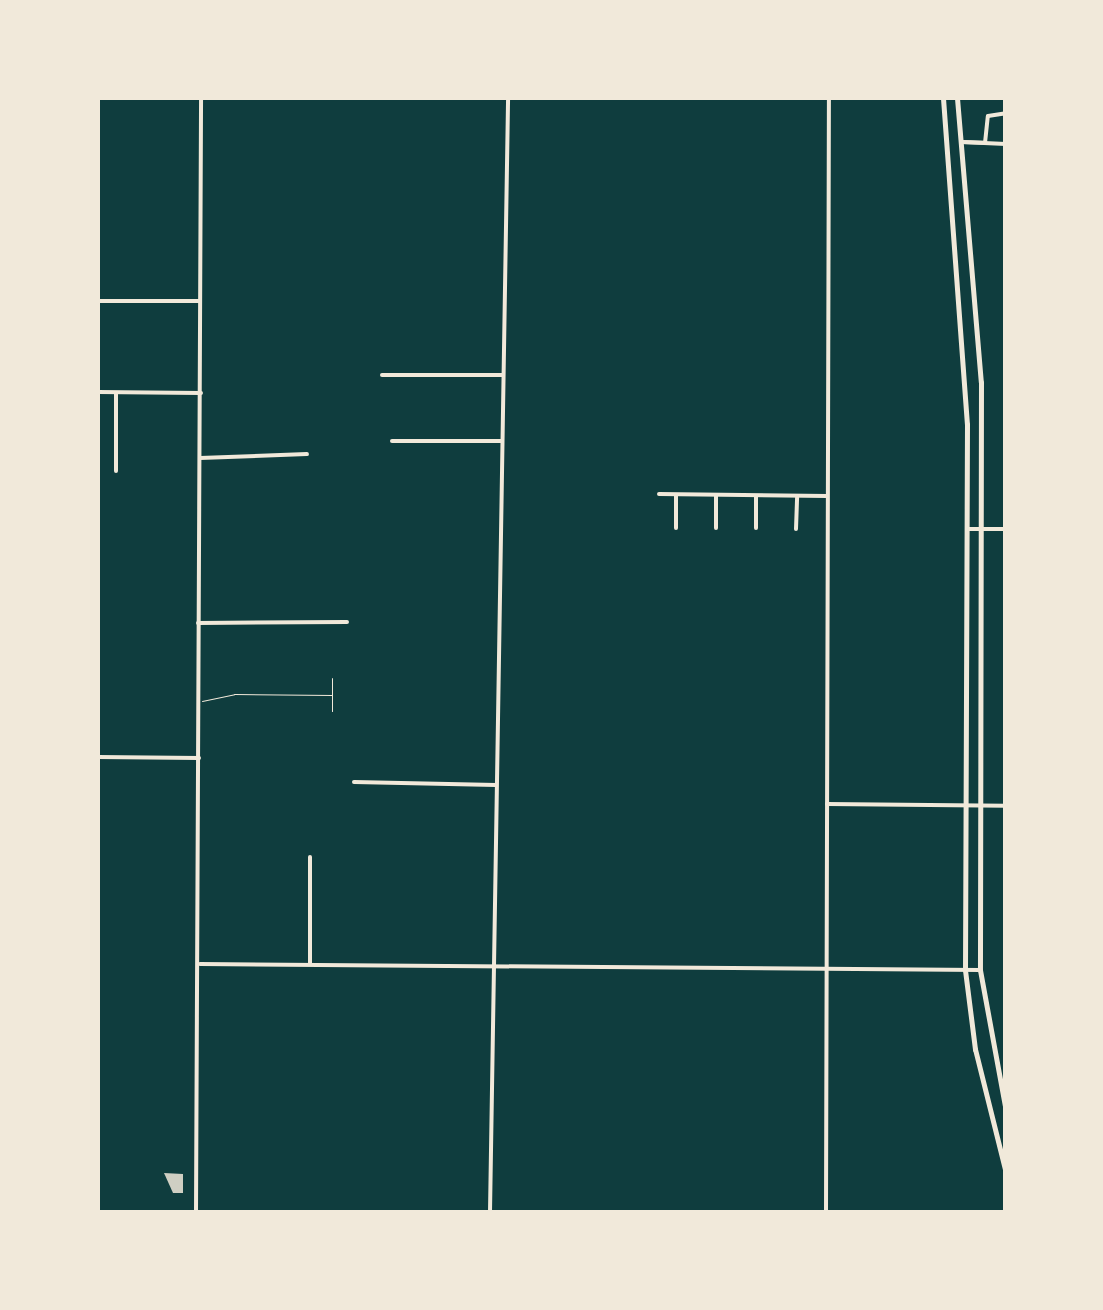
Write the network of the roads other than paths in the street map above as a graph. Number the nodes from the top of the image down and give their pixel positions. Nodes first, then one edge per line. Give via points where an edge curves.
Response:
1 (201, 98) edge
2 (508, 98) edge
3 (829, 98) edge
4 (943, 98) edge
5 (957, 98) edge
6 (1006, 112) edge
7 (960, 142) junction
8 (985, 144) junction
9 (1006, 144) edge
10 (98, 301) edge
11 (200, 301) junction
12 (974, 318) junction
13 (960, 319) junction
14 (382, 375) dead end
15 (503, 375) junction
16 (98, 392) edge
17 (116, 392) junction
18 (201, 393) junction
19 (968, 424) junction
20 (982, 424) junction
21 (392, 441) dead end
22 (502, 441) junction
23 (308, 454) dead end
24 (200, 458) junction
25 (116, 471) dead end
26 (659, 494) dead end
27 (676, 495) junction
28 (716, 496) junction
29 (756, 496) junction
30 (797, 496) junction
31 (827, 496) junction
32 (676, 528) dead end
33 (716, 528) dead end
34 (756, 528) dead end
35 (796, 528) dead end
36 (967, 529) junction
37 (981, 529) junction
38 (1006, 529) edge
39 (346, 622) dead end
40 (198, 623) junction
41 (980, 666) junction
42 (966, 667) junction
43 (332, 678) dead end
44 (332, 695) junction
45 (198, 701) junction
46 (332, 710) dead end
47 (98, 757) edge
48 (199, 758) junction
49 (354, 782) dead end
50 (496, 785) junction
51 (826, 804) junction
52 (965, 806) junction
53 (979, 806) junction
54 (1006, 806) edge
55 (310, 857) dead end
56 (199, 964) junction
57 (310, 964) junction
58 (493, 966) junction
59 (826, 968) junction
60 (965, 970) junction
61 (980, 970) junction
62 (1000, 1088) junction
63 (986, 1092) junction
64 (1006, 1111) edge
65 (1006, 1173) edge
66 (196, 1212) edge
67 (490, 1212) edge
68 (826, 1212) edge

1 - 11 street
2 - 15 street
3 - 31 street
4 - 13 main road
5 - 7 main road
6 - 8 street via 988,116
7 - 8 street
7 - 12 main road
8 - 9 street
10 - 11 street
11 - 18 street
12 - 13 main road
12 - 20 main road
13 - 19 main road
14 - 15 street
15 - 22 street
16 - 17 street
17 - 18 street
17 - 25 street
18 - 24 street
19 - 20 main road
19 - 36 main road
20 - 37 main road
21 - 22 street
22 - 50 street
23 - 24 street
24 - 40 street
26 - 27 street
27 - 28 street
27 - 32 street
28 - 29 street
28 - 33 street
29 - 30 street
29 - 34 street
30 - 31 street
30 - 35 street
31 - 51 street
36 - 37 street
36 - 42 main road
37 - 38 street
37 - 41 main road
39 - 40 street
40 - 45 street
41 - 42 main road
41 - 53 main road
42 - 52 main road
43 - 44 lane
44 - 45 lane via 234,694
44 - 46 lane
45 - 48 street
47 - 48 street
48 - 56 street
49 - 50 street
50 - 58 street
51 - 52 street
51 - 59 street
52 - 53 street
52 - 60 main road
53 - 54 street
53 - 61 main road
55 - 57 street
56 - 57 street
56 - 66 street
57 - 58 street
58 - 59 street
58 - 67 street
59 - 60 street
59 - 68 street
60 - 61 street
60 - 63 main road
61 - 62 main road
62 - 63 main road
62 - 64 main road
63 - 65 main road

